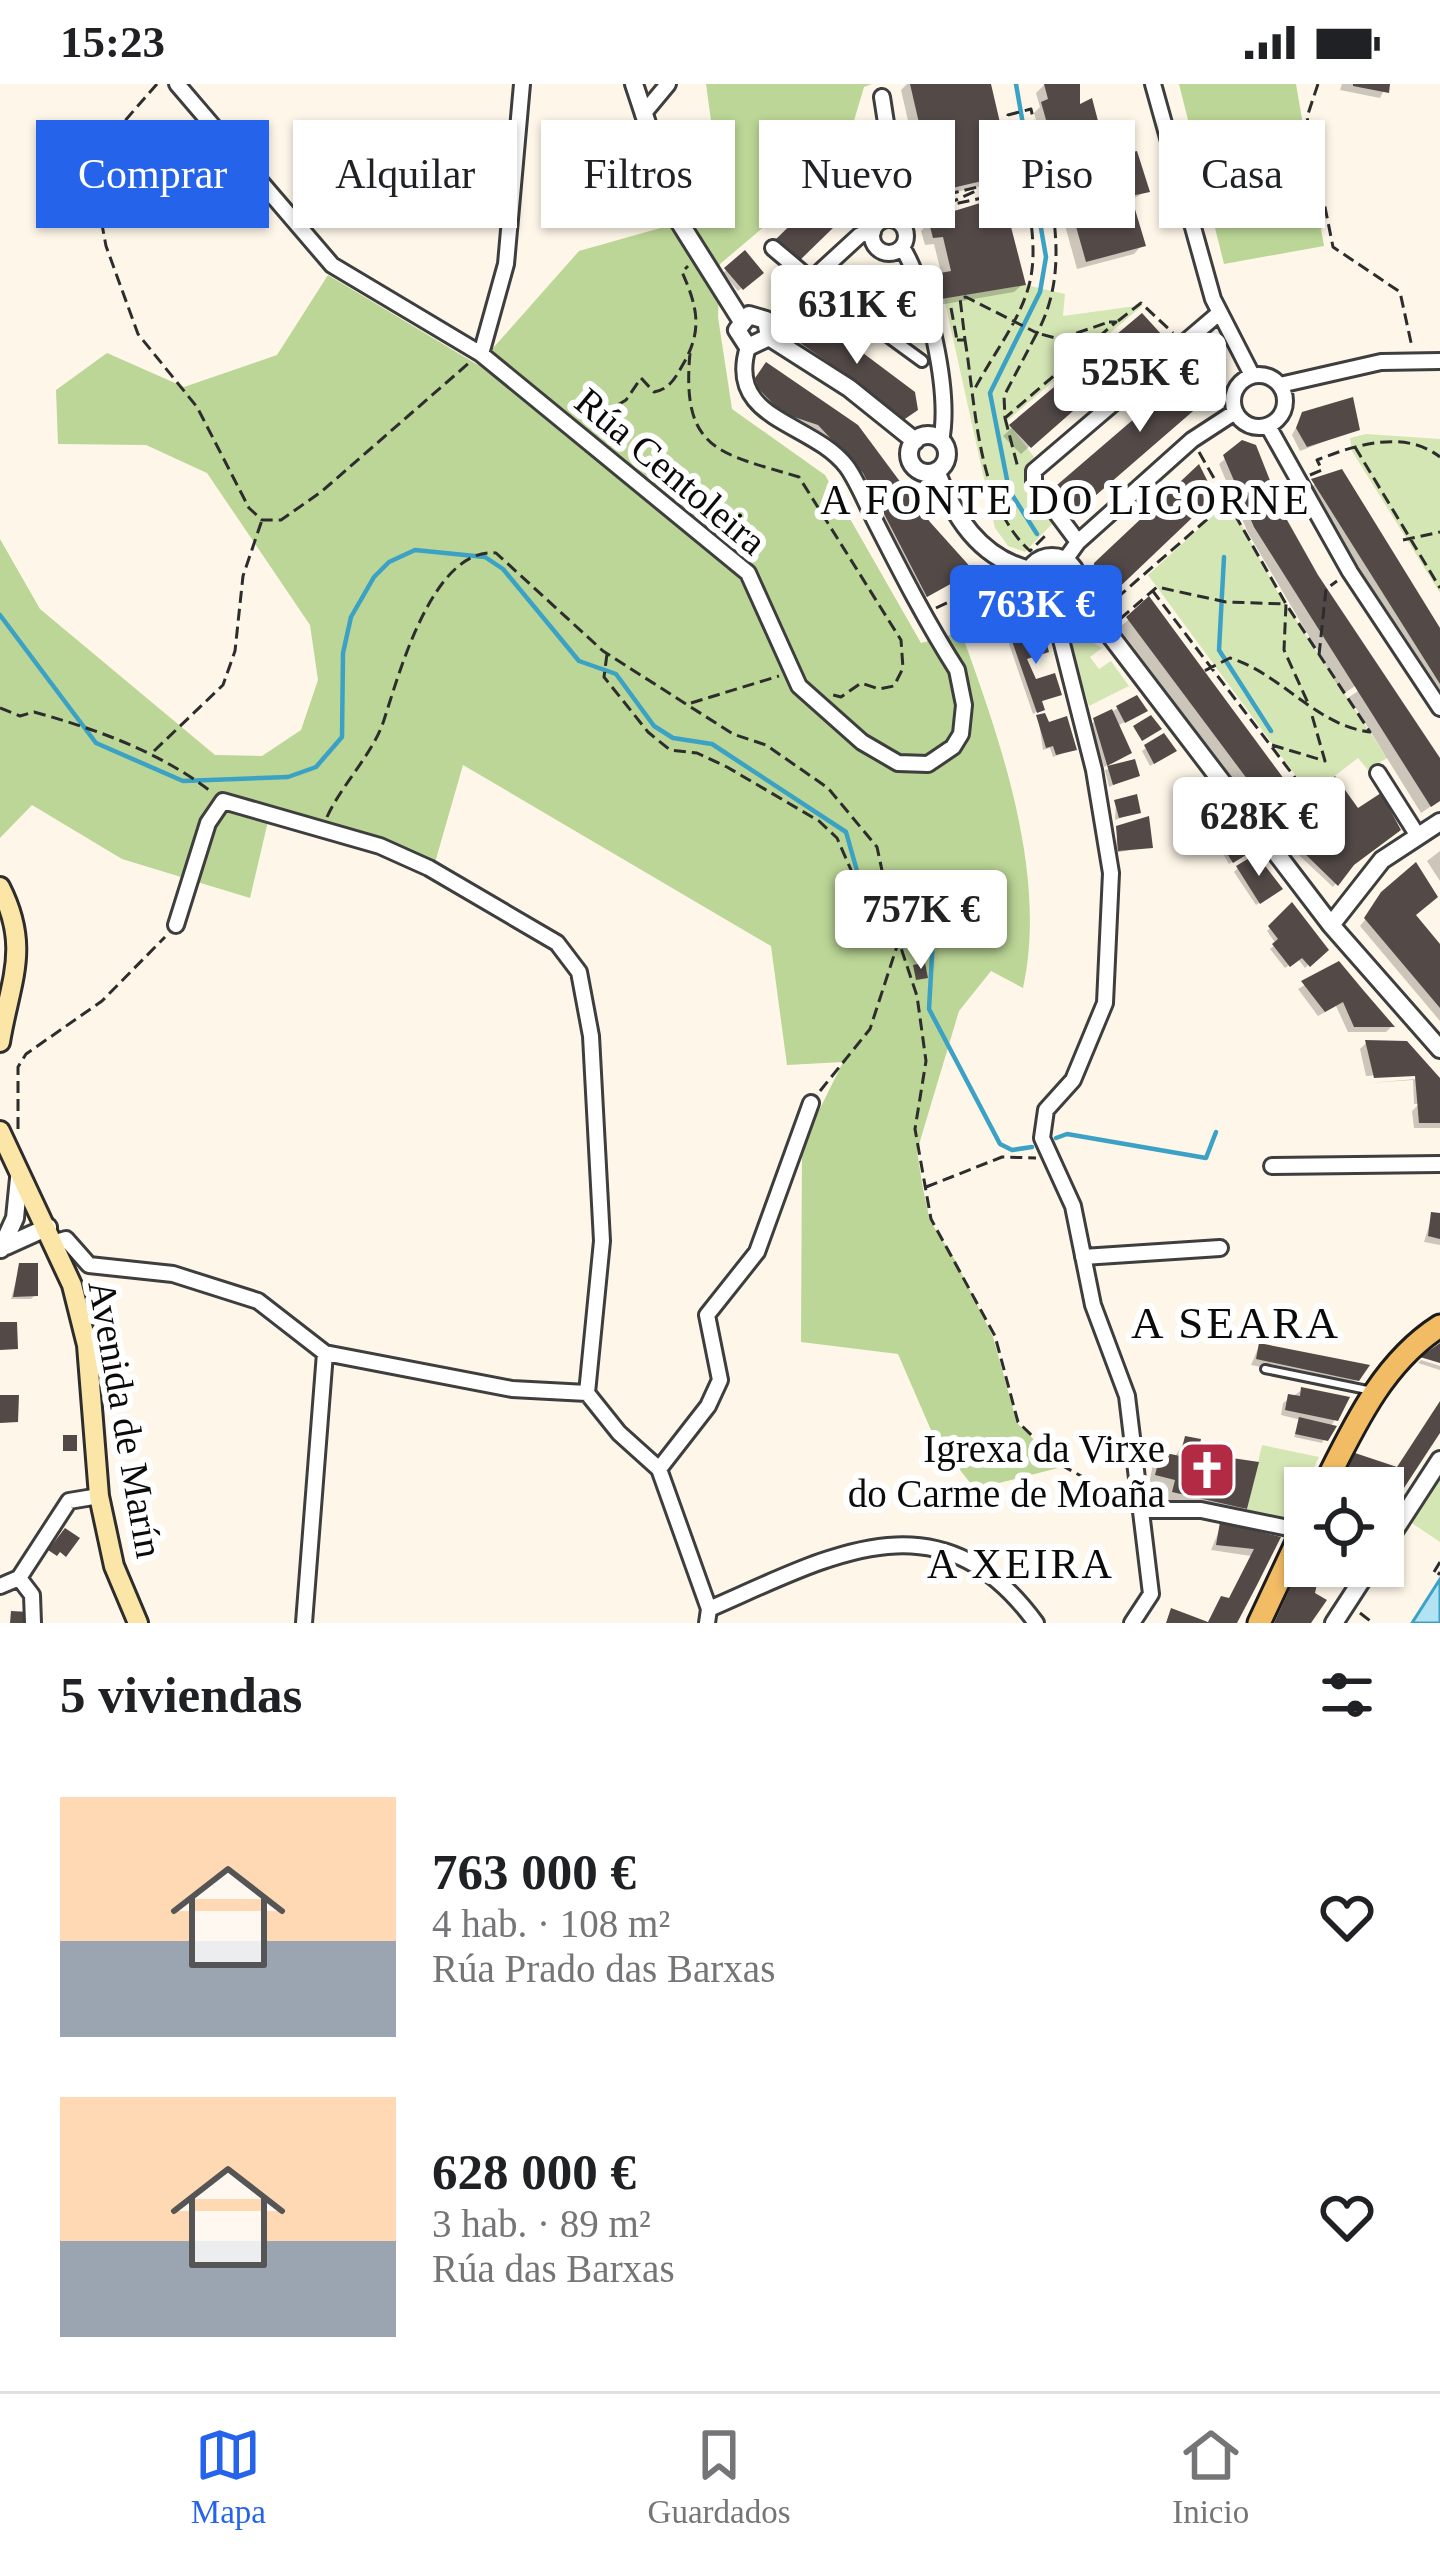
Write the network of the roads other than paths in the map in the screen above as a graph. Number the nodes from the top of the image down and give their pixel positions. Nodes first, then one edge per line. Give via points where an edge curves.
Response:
1 (177, 84) edge
2 (522, 84) edge
3 (634, 84) edge
4 (668, 84) edge
5 (1153, 84) edge
6 (882, 97) dead end
7 (643, 114) junction
8 (885, 120) edge
9 (877, 228) edge
10 (903, 228) edge
11 (873, 232) junction
12 (902, 247) junction
13 (773, 248) dead end
14 (816, 285) junction
15 (1218, 314) junction
16 (741, 320) junction
17 (774, 340) junction
18 (748, 347) junction
19 (481, 353) junction
20 (922, 361) dead end
21 (1440, 362) edge
22 (1252, 375) junction
23 (1280, 385) junction
24 (1235, 412) junction
25 (1268, 426) junction
26 (941, 441) junction
27 (915, 442) junction
28 (936, 471) junction
29 (1078, 542) junction
30 (1065, 560) junction
31 (1030, 570) junction
32 (1071, 600) junction
33 (1053, 608) junction
34 (1440, 708) edge
35 (1378, 773) dead end
36 (1440, 822) edge
37 (1418, 836) junction
38 (0, 887) edge
39 (176, 926) road end
40 (1331, 926) junction
41 (0, 1042) edge
42 (1440, 1049) edge
43 (811, 1103) road end
44 (9, 1132) edge
45 (1440, 1164) edge
46 (1272, 1166) dead end
47 (35, 1223) junction
48 (1220, 1248) dead end
49 (1, 1249) edge
50 (1083, 1258) junction
51 (1440, 1326) edge
52 (325, 1353) junction
53 (1265, 1370) dead end
54 (1376, 1392) junction
55 (587, 1393) junction
56 (1440, 1460) edge
57 (1335, 1467) edge
58 (659, 1469) junction
59 (99, 1496) junction
60 (1143, 1510) junction
61 (1404, 1516) edge
62 (1284, 1525) edge
63 (1284, 1570) edge
64 (19, 1578) junction
65 (0, 1586) edge
66 (1357, 1587) edge
67 (708, 1616) edge
68 (33, 1623) edge
69 (137, 1623) edge
70 (304, 1623) edge
71 (1036, 1623) edge
72 (1132, 1623) edge
73 (1259, 1623) edge
74 (1334, 1623) edge

1 - 19 street, Rúa Centoleira via 332,265
2 - 19 street via 506,264
3 - 7 street
4 - 7 street
5 - 15 street
6 - 8 street
7 - 16 street via 680,224
9 - 11 street
10 - 12 street
11 - 12 street via 882,251
11 - 14 street
12 - 26 street via 946,408
13 - 14 street
14 - 20 street
15 - 22 street
15 - 29 street via 1034,470 1034,483
16 - 17 street via 758,315
16 - 18 street via 739,340
17 - 18 street
17 - 27 street
18 - 19 street, Rúa Centoleira via 746,393 847,466 957,670 961,734 928,764 898,763 862,742 796,679 748,573
21 - 23 street via 1341,368
22 - 23 street
22 - 24 street via 1235,390
23 - 25 street via 1284,409
24 - 25 street via 1245,424
24 - 29 street
25 - 34 street via 1350,572
26 - 27 street
26 - 28 street via 946,458
27 - 28 street via 911,463
28 - 31 street via 970,535
29 - 30 street
30 - 31 street via 1049,557
30 - 32 street via 1077,574
31 - 33 street via 1030,596
32 - 33 street
32 - 40 street via 1094,619
33 - 50 street via 1111,873 1105,1004 1073,1080 1046,1110 1042,1138 1073,1206
35 - 37 street
36 - 37 street
37 - 40 street via 1382,860
38 - 41 main road via 15,916 18,979
39 - 55 street via 208,823 223,801 380,846 557,943 579,972 591,1036 602,1240
40 - 42 street
43 - 58 street via 757,1252 707,1315 720,1380
44 - 47 main road, Avenida de Marín
45 - 46 street
47 - 49 street
47 - 52 street via 66,1238 89,1265 173,1274 258,1301
47 - 59 main road, Avenida de Marín via 87,1345
48 - 50 street
50 - 60 street via 1127,1396
51 - 54 main road via 1411,1347
52 - 55 street via 512,1389
52 - 70 street
53 - 54 lane
54 - 57 main road
55 - 58 street
56 - 61 street
58 - 67 street
59 - 64 street via 69,1501
59 - 69 main road, Avenida de Marín
60 - 62 street
60 - 72 street via 1150,1594
63 - 73 main road
64 - 65 street
64 - 68 street via 32,1595
66 - 74 street
67 - 71 street via 838,1552 915,1544 946,1548 988,1574

